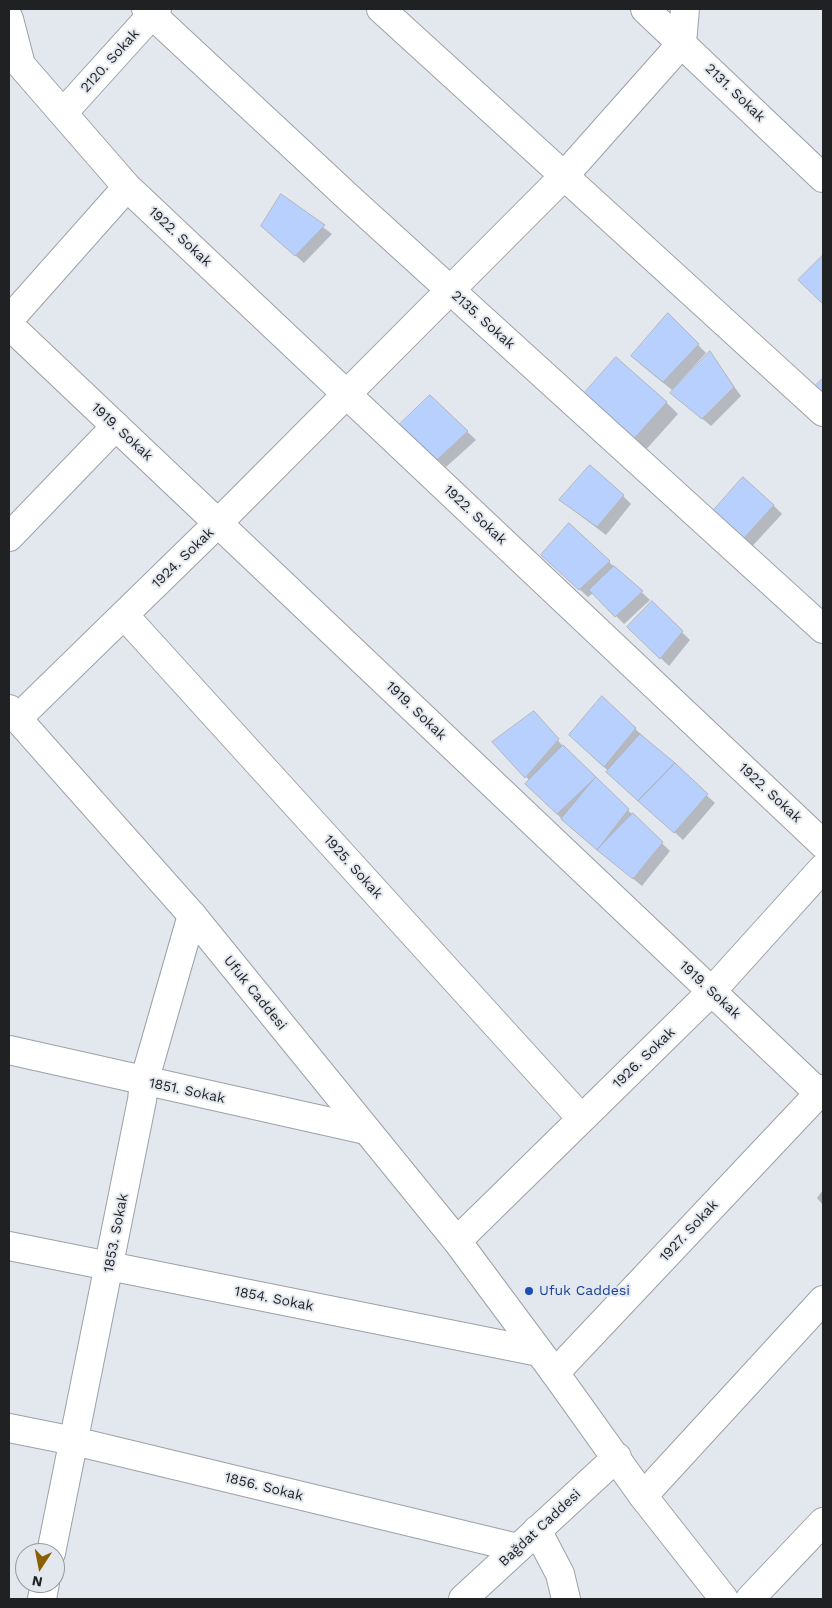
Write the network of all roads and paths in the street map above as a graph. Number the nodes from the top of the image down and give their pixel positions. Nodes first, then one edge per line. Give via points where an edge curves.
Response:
1 (381, 9) edge
2 (646, 9) edge
3 (685, 9) edge
4 (151, 11) edge
5 (9, 19) edge
6 (682, 43) junction
7 (63, 112) junction
8 (564, 176) junction
9 (823, 178) edge
10 (127, 187) junction
11 (450, 290) junction
12 (9, 320) edge
13 (9, 325) edge
14 (347, 394) junction
15 (823, 412) edge
16 (116, 426) junction
17 (218, 524) junction
18 (9, 537) edge
19 (124, 615) junction
20 (823, 629) edge
21 (13, 714) edge
22 (823, 844) edge
23 (823, 868) edge
24 (192, 916) junction
25 (712, 992) junction
26 (9, 1050) edge
27 (144, 1082) junction
28 (822, 1093) edge
29 (581, 1118) junction
30 (366, 1130) junction
31 (457, 1241) junction
32 (9, 1246) edge
33 (109, 1265) junction
34 (823, 1300) edge
35 (547, 1362) junction
36 (9, 1428) edge
37 (74, 1441) junction
38 (617, 1457) junction
39 (644, 1496) junction
40 (823, 1522) edge
41 (537, 1530) junction
42 (53, 1543) edge
43 (518, 1548) junction
44 (463, 1599) edge
45 (566, 1599) edge
46 (724, 1599) edge
47 (750, 1599) edge

1 - 8 street
2 - 6 street, 2131. Sokak
3 - 6 street
4 - 7 street, 2120. Sokak
4 - 11 street, 2135. Sokak
5 - 7 street, 1922. Sokak via 21,65
6 - 8 street, 1924. Sokak
6 - 9 street, 2131. Sokak
7 - 10 street, 1922. Sokak
8 - 11 street, 1924. Sokak
8 - 15 street
10 - 12 street
10 - 14 street, 1922. Sokak
11 - 14 street, 1924. Sokak
11 - 20 street, 2135. Sokak
13 - 16 street, 1919. Sokak
14 - 17 street, 1924. Sokak
14 - 22 street, 1922. Sokak
16 - 17 street, 1919. Sokak
16 - 18 street
17 - 19 street, 1924. Sokak
17 - 25 street, 1919. Sokak
19 - 21 street, 1924. Sokak
19 - 29 street, 1925. Sokak
21 - 24 street, Ufuk Caddesi
23 - 25 street, 1926. Sokak
24 - 27 street, 1853. Sokak
24 - 30 street, Ufuk Caddesi
25 - 28 street, 1919. Sokak
25 - 29 street, 1926. Sokak
26 - 27 street, 1851. Sokak
27 - 30 street, 1851. Sokak
27 - 33 street, 1853. Sokak
28 - 35 street, 1927. Sokak
29 - 31 street, 1926. Sokak
30 - 31 street, Ufuk Caddesi
31 - 35 street, Ufuk Caddesi
32 - 33 street, 1854. Sokak
33 - 35 street, 1854. Sokak
33 - 37 street, 1853. Sokak
34 - 39 street
35 - 38 street, Ufuk Caddesi
36 - 37 street, 1856. Sokak
37 - 42 street, 1853. Sokak
37 - 43 street, 1856. Sokak
38 - 39 street, Ufuk Caddesi
38 - 41 street, Bağdat Caddesi
39 - 46 street, Ufuk Caddesi
40 - 47 street
41 - 43 street, Bağdat Caddesi
41 - 45 street via 560,1574
43 - 44 street, Bağdat Caddesi

